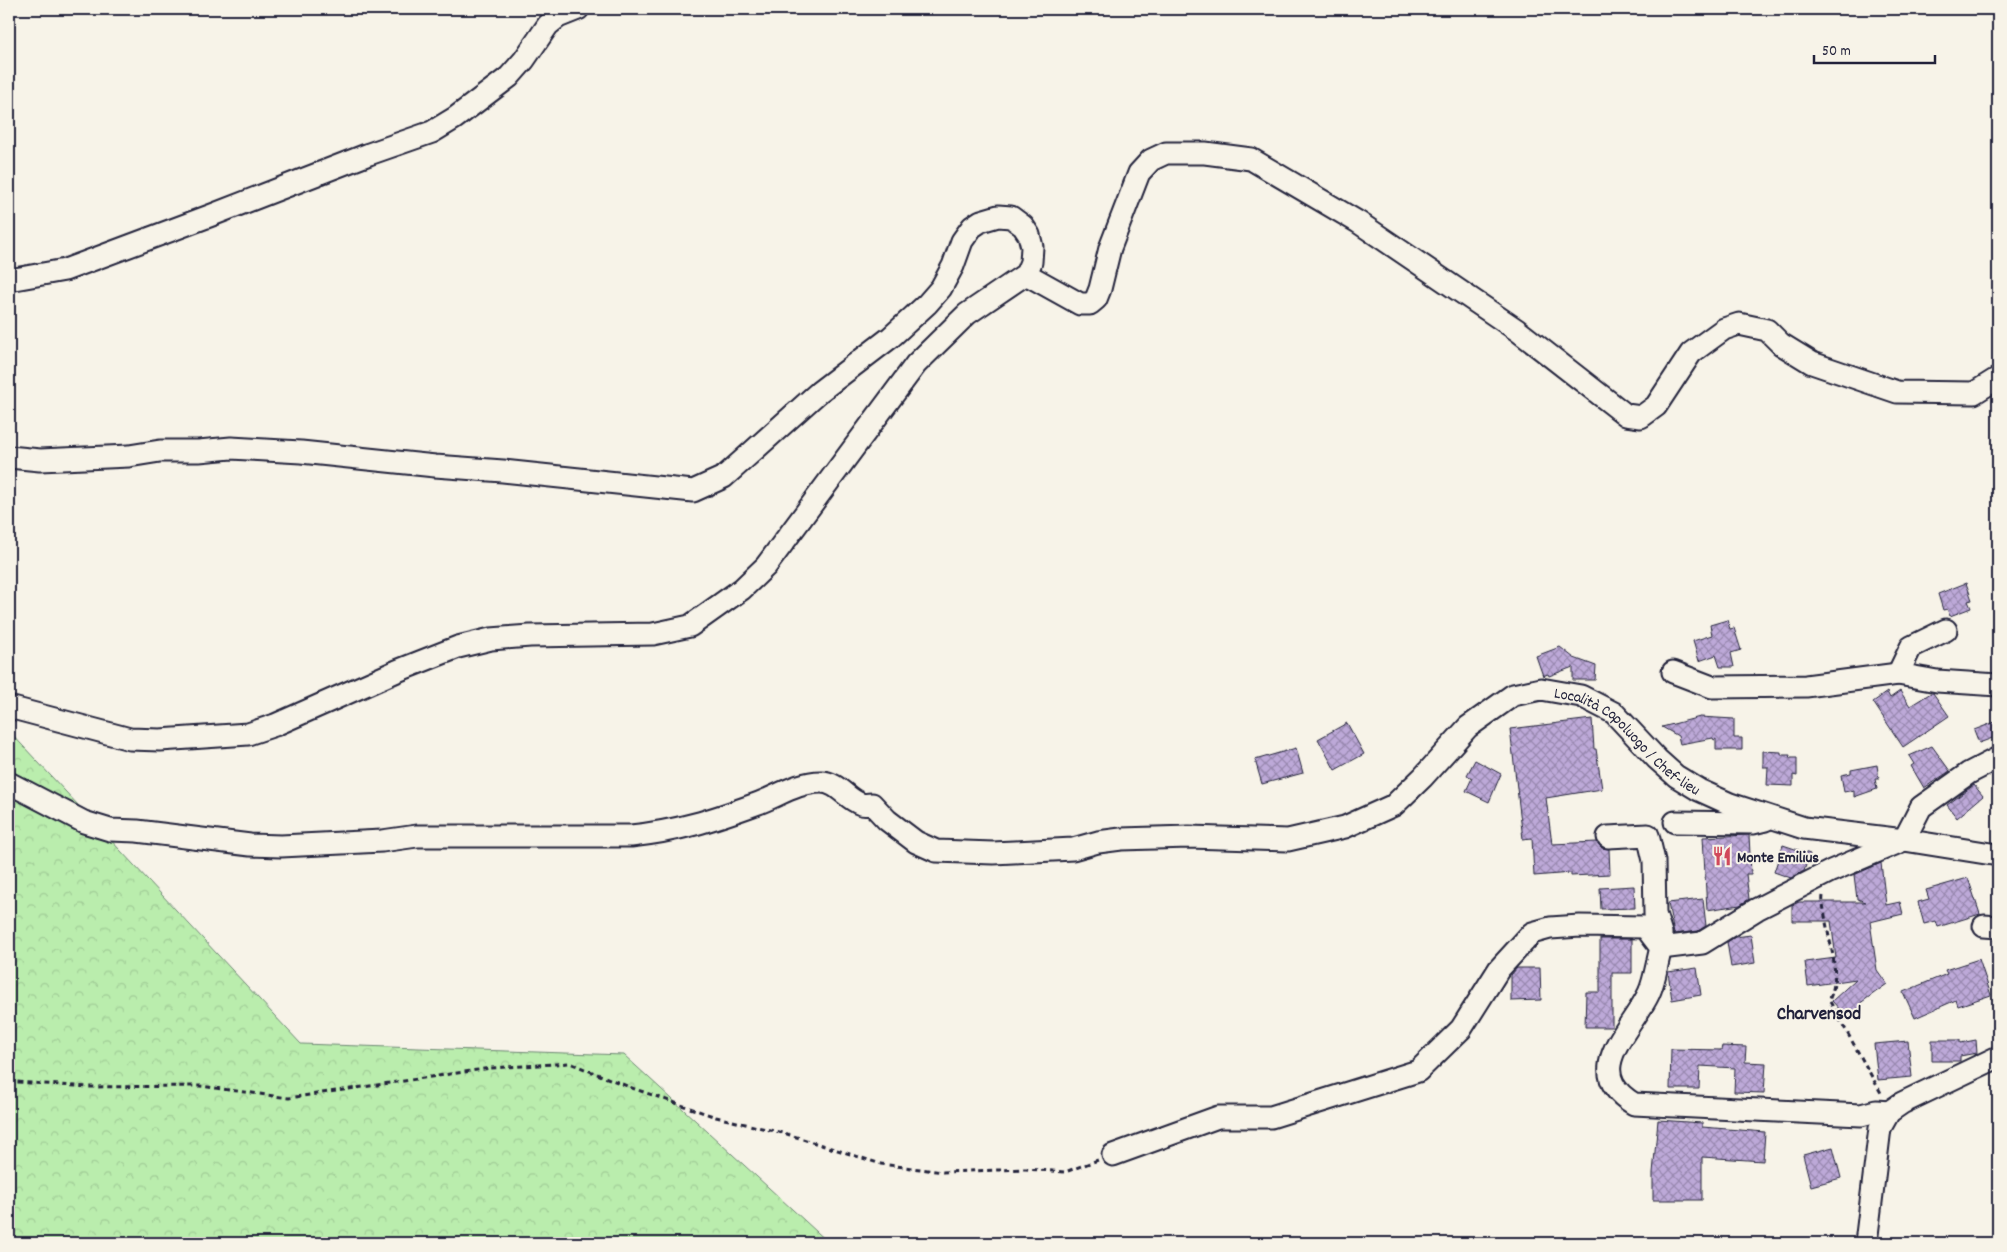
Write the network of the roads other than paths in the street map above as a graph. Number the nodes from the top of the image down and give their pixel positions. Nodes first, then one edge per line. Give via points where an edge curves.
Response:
1 (578, 9) edge
2 (1026, 274) junction
3 (9, 280) edge
4 (1998, 378) edge
5 (9, 457) edge
6 (1946, 630) dead end
7 (1673, 672) dead end
8 (1898, 674) junction
9 (1998, 685) edge
10 (9, 707) edge
11 (1998, 758) edge
12 (9, 783) edge
13 (1770, 818) junction
14 (1675, 822) dead end
15 (1608, 836) dead end
16 (1904, 840) junction
17 (1998, 855) edge
18 (1661, 948) junction
19 (1998, 1057) edge
20 (1888, 1112) junction
21 (1113, 1155) road end
22 (1866, 1243) edge

1 - 3 street via 548,25 509,77 432,132 65,270
2 - 4 street via 1080,304 1090,304 1100,289 1110,248 1139,174 1151,160 1166,153 1205,153 1251,159 1358,222 1517,330 1626,415 1641,417 1656,406 1690,353 1724,329 1739,324 1767,330 1780,344 1812,363 1898,392 1974,393
2 - 5 street via 1032,247 1023,226 1011,217 998,216 981,221 962,241 941,288 891,337 819,392 724,477 693,491 301,452 231,448 40,460
2 - 10 street via 967,314 916,364 766,566 742,589 690,626 653,634 491,639 458,647 248,734 130,739
6 - 8 street via 1911,647
7 - 8 street via 1712,687 1750,688 1806,686
8 - 9 street via 1937,681
11 - 16 street via 1969,773 1921,807
12 - 13 street, Località Capoluogo / Chef-lieu via 84,822 110,830 250,845 318,845 417,836 631,836 664,832 758,803 804,784 824,782 861,804 872,804 886,820 936,852 1073,849 1121,839 1288,840 1345,827 1394,805 1468,727 1514,695 1541,689 1581,696 1614,713 1676,776 1722,801
13 - 14 street via 1753,823
13 - 16 street, Località Capoluogo / Chef-lieu via 1804,828
15 - 18 street via 1648,835 1654,861 1655,914 1661,933
16 - 17 street, Località Capoluogo / Chef-lieu
16 - 18 street via 1831,871 1757,909 1702,943
18 - 20 street via 1650,992 1612,1052 1609,1067 1613,1084 1622,1097 1634,1104 1861,1115
18 - 21 street via 1645,927 1580,926 1532,933 1499,969 1461,1029 1418,1071 1271,1117 1218,1117
19 - 20 street
20 - 22 street via 1880,1128

